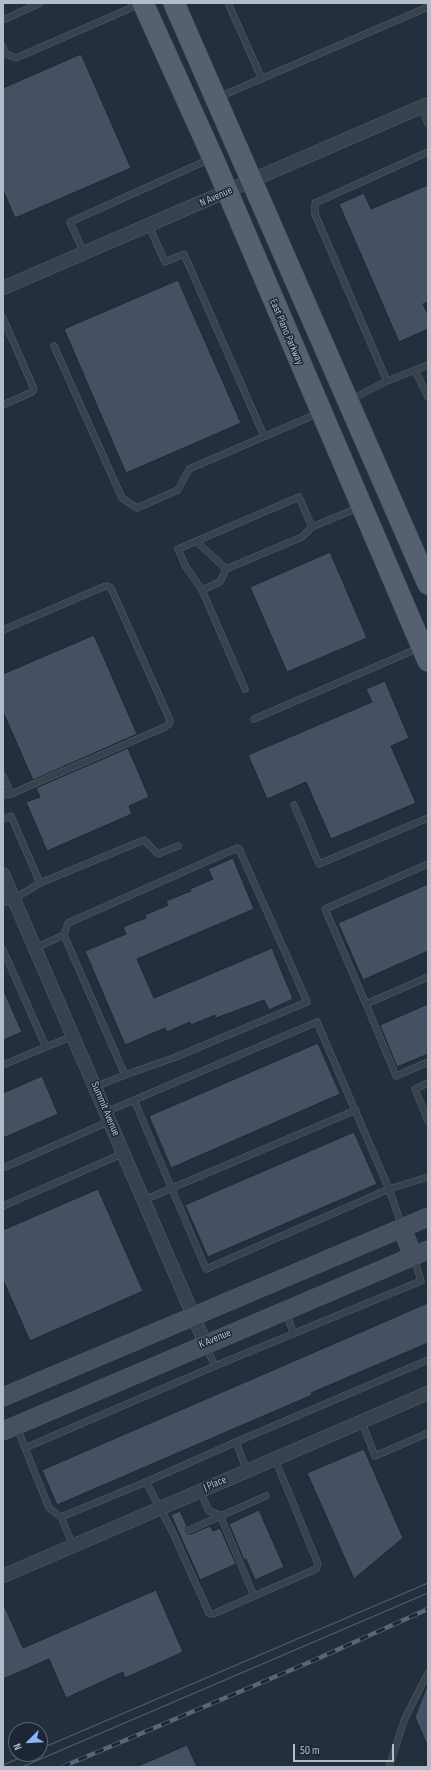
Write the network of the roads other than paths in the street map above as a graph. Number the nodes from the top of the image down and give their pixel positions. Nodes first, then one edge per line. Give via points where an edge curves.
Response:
1 (40, 3) edge
2 (132, 3) edge
3 (143, 3) edge
4 (174, 3) edge
5 (228, 3) edge
6 (428, 7) edge
7 (3, 20) edge
8 (3, 47) edge
9 (262, 79) junction
10 (216, 99) junction
11 (424, 106) edge
12 (428, 124) edge
13 (428, 152) edge
14 (213, 158) junction
15 (253, 181) junction
16 (227, 192) junction
17 (149, 226) junction
18 (84, 253) junction
19 (3, 288) edge
20 (3, 318) edge
21 (54, 346) dead end
22 (428, 365) edge
23 (415, 370) junction
24 (387, 381) junction
25 (428, 397) edge
26 (349, 400) junction
27 (3, 405) edge
28 (321, 412) junction
29 (264, 436) junction
30 (361, 506) junction
31 (312, 527) junction
32 (196, 541) junction
33 (226, 569) junction
34 (428, 584) edge
35 (202, 590) junction
36 (3, 630) edge
37 (426, 650) edge
38 (245, 689) dead end
39 (254, 719) dead end
40 (3, 776) edge
41 (11, 794) junction
42 (3, 795) edge
43 (294, 805) dead end
44 (428, 818) edge
45 (3, 819) edge
46 (178, 846) dead end
47 (428, 864) edge
48 (3, 874) edge
49 (40, 883) junction
50 (8, 901) edge
51 (64, 935) junction
52 (35, 948) junction
53 (3, 950) edge
54 (428, 977) edge
55 (366, 1004) junction
56 (73, 1036) junction
57 (46, 1047) junction
58 (428, 1062) edge
59 (3, 1065) edge
60 (125, 1075) junction
61 (428, 1083) edge
62 (95, 1087) junction
63 (134, 1100) junction
64 (356, 1110) junction
65 (108, 1117) junction
66 (428, 1121) edge
67 (124, 1153) junction
68 (3, 1168) edge
69 (428, 1177) edge
70 (172, 1188) junction
71 (389, 1189) junction
72 (144, 1200) junction
73 (3, 1206) edge
74 (428, 1216) edge
75 (402, 1228) junction
76 (421, 1253) edge
77 (284, 1310) junction
78 (195, 1316) junction
79 (294, 1334) junction
80 (206, 1343) junction
81 (428, 1360) edge
82 (215, 1366) junction
83 (428, 1393) edge
84 (3, 1397) edge
85 (361, 1421) junction
86 (9, 1428) edge
87 (428, 1433) edge
88 (236, 1442) junction
89 (25, 1448) junction
90 (275, 1458) junction
91 (247, 1471) junction
92 (146, 1482) junction
93 (200, 1491) junction
94 (266, 1496) dead end
95 (161, 1508) junction
96 (220, 1515) junction
97 (61, 1517) junction
98 (189, 1530) dead end
99 (73, 1546) junction
100 (3, 1576) edge
101 (254, 1596) junction
102 (428, 1673) edge
103 (389, 1767) edge

1 - 7 lane
2 - 8 lane via 131,8 16,58 6,54
3 - 14 main road, East Plano Parkway
4 - 10 main road
5 - 9 lane
6 - 9 lane
9 - 10 lane
10 - 15 main road
11 - 12 lane
11 - 15 street, N Avenue
13 - 24 lane via 315,203 315,214
14 - 16 main road, East Plano Parkway
14 - 18 lane via 70,222
15 - 16 street, N Avenue
15 - 26 main road
16 - 17 street, N Avenue
16 - 28 main road, East Plano Parkway
17 - 18 street, N Avenue
17 - 29 lane via 165,262 184,254
18 - 19 street, N Avenue
20 - 27 lane via 34,389
21 - 29 lane via 122,498 137,508 178,490 189,469
22 - 23 lane
23 - 24 lane
23 - 25 lane
24 - 26 lane
26 - 28 main road
26 - 34 main road
28 - 29 lane
28 - 30 main road, East Plano Parkway
30 - 31 lane
30 - 37 main road, East Plano Parkway
31 - 32 lane via 298,497
31 - 33 lane via 302,537
32 - 33 lane
32 - 35 lane via 178,549 186,567
33 - 35 lane via 220,582
35 - 38 lane
36 - 41 lane via 103,587 111,588 170,720 166,727
37 - 39 lane
40 - 41 lane
41 - 42 lane
43 - 44 lane via 319,864
45 - 49 lane via 11,816
46 - 49 lane via 158,854 144,840
47 - 55 lane via 325,909
48 - 50 street, Summit Avenue
49 - 50 lane
50 - 52 street, Summit Avenue
51 - 52 lane
51 - 60 lane
51 - 60 lane via 68,923 236,848 239,849 308,1002 176,1057
52 - 56 street, Summit Avenue
53 - 57 lane
54 - 55 lane
55 - 58 lane via 396,1076
56 - 57 lane
56 - 62 street, Summit Avenue
57 - 59 lane
60 - 62 lane
61 - 66 lane via 415,1089
62 - 65 street, Summit Avenue
63 - 64 lane via 317,1022
63 - 65 lane
63 - 70 lane
64 - 70 lane
64 - 71 lane
65 - 67 street, Summit Avenue
65 - 68 lane
67 - 72 street, Summit Avenue
67 - 73 lane
69 - 71 lane
70 - 71 lane via 206,1269
70 - 72 lane
71 - 75 lane
72 - 78 street, Summit Avenue
74 - 75 main road
75 - 76 main road
75 - 78 main road
76 - 77 main road, K Avenue
76 - 79 lane via 421,1281
77 - 79 lane
77 - 80 main road, K Avenue
78 - 80 street, Summit Avenue
78 - 84 main road
79 - 82 lane
80 - 82 lane
80 - 86 main road, K Avenue
81 - 88 lane
82 - 89 lane
83 - 85 street, J Place
85 - 87 lane via 375,1456
85 - 90 street, J Place
86 - 89 lane
88 - 91 lane
88 - 92 lane
89 - 97 lane via 49,1508
90 - 91 street, J Place
90 - 101 lane via 318,1564 316,1569
91 - 93 street, J Place
92 - 95 lane
92 - 97 lane
93 - 95 street, J Place
93 - 96 lane via 209,1511
94 - 96 lane
95 - 99 street, J Place
95 - 101 lane via 177,1535 209,1613 213,1614
96 - 98 lane
96 - 101 lane
97 - 99 lane
99 - 100 street, J Place
102 - 103 lane via 405,1718

